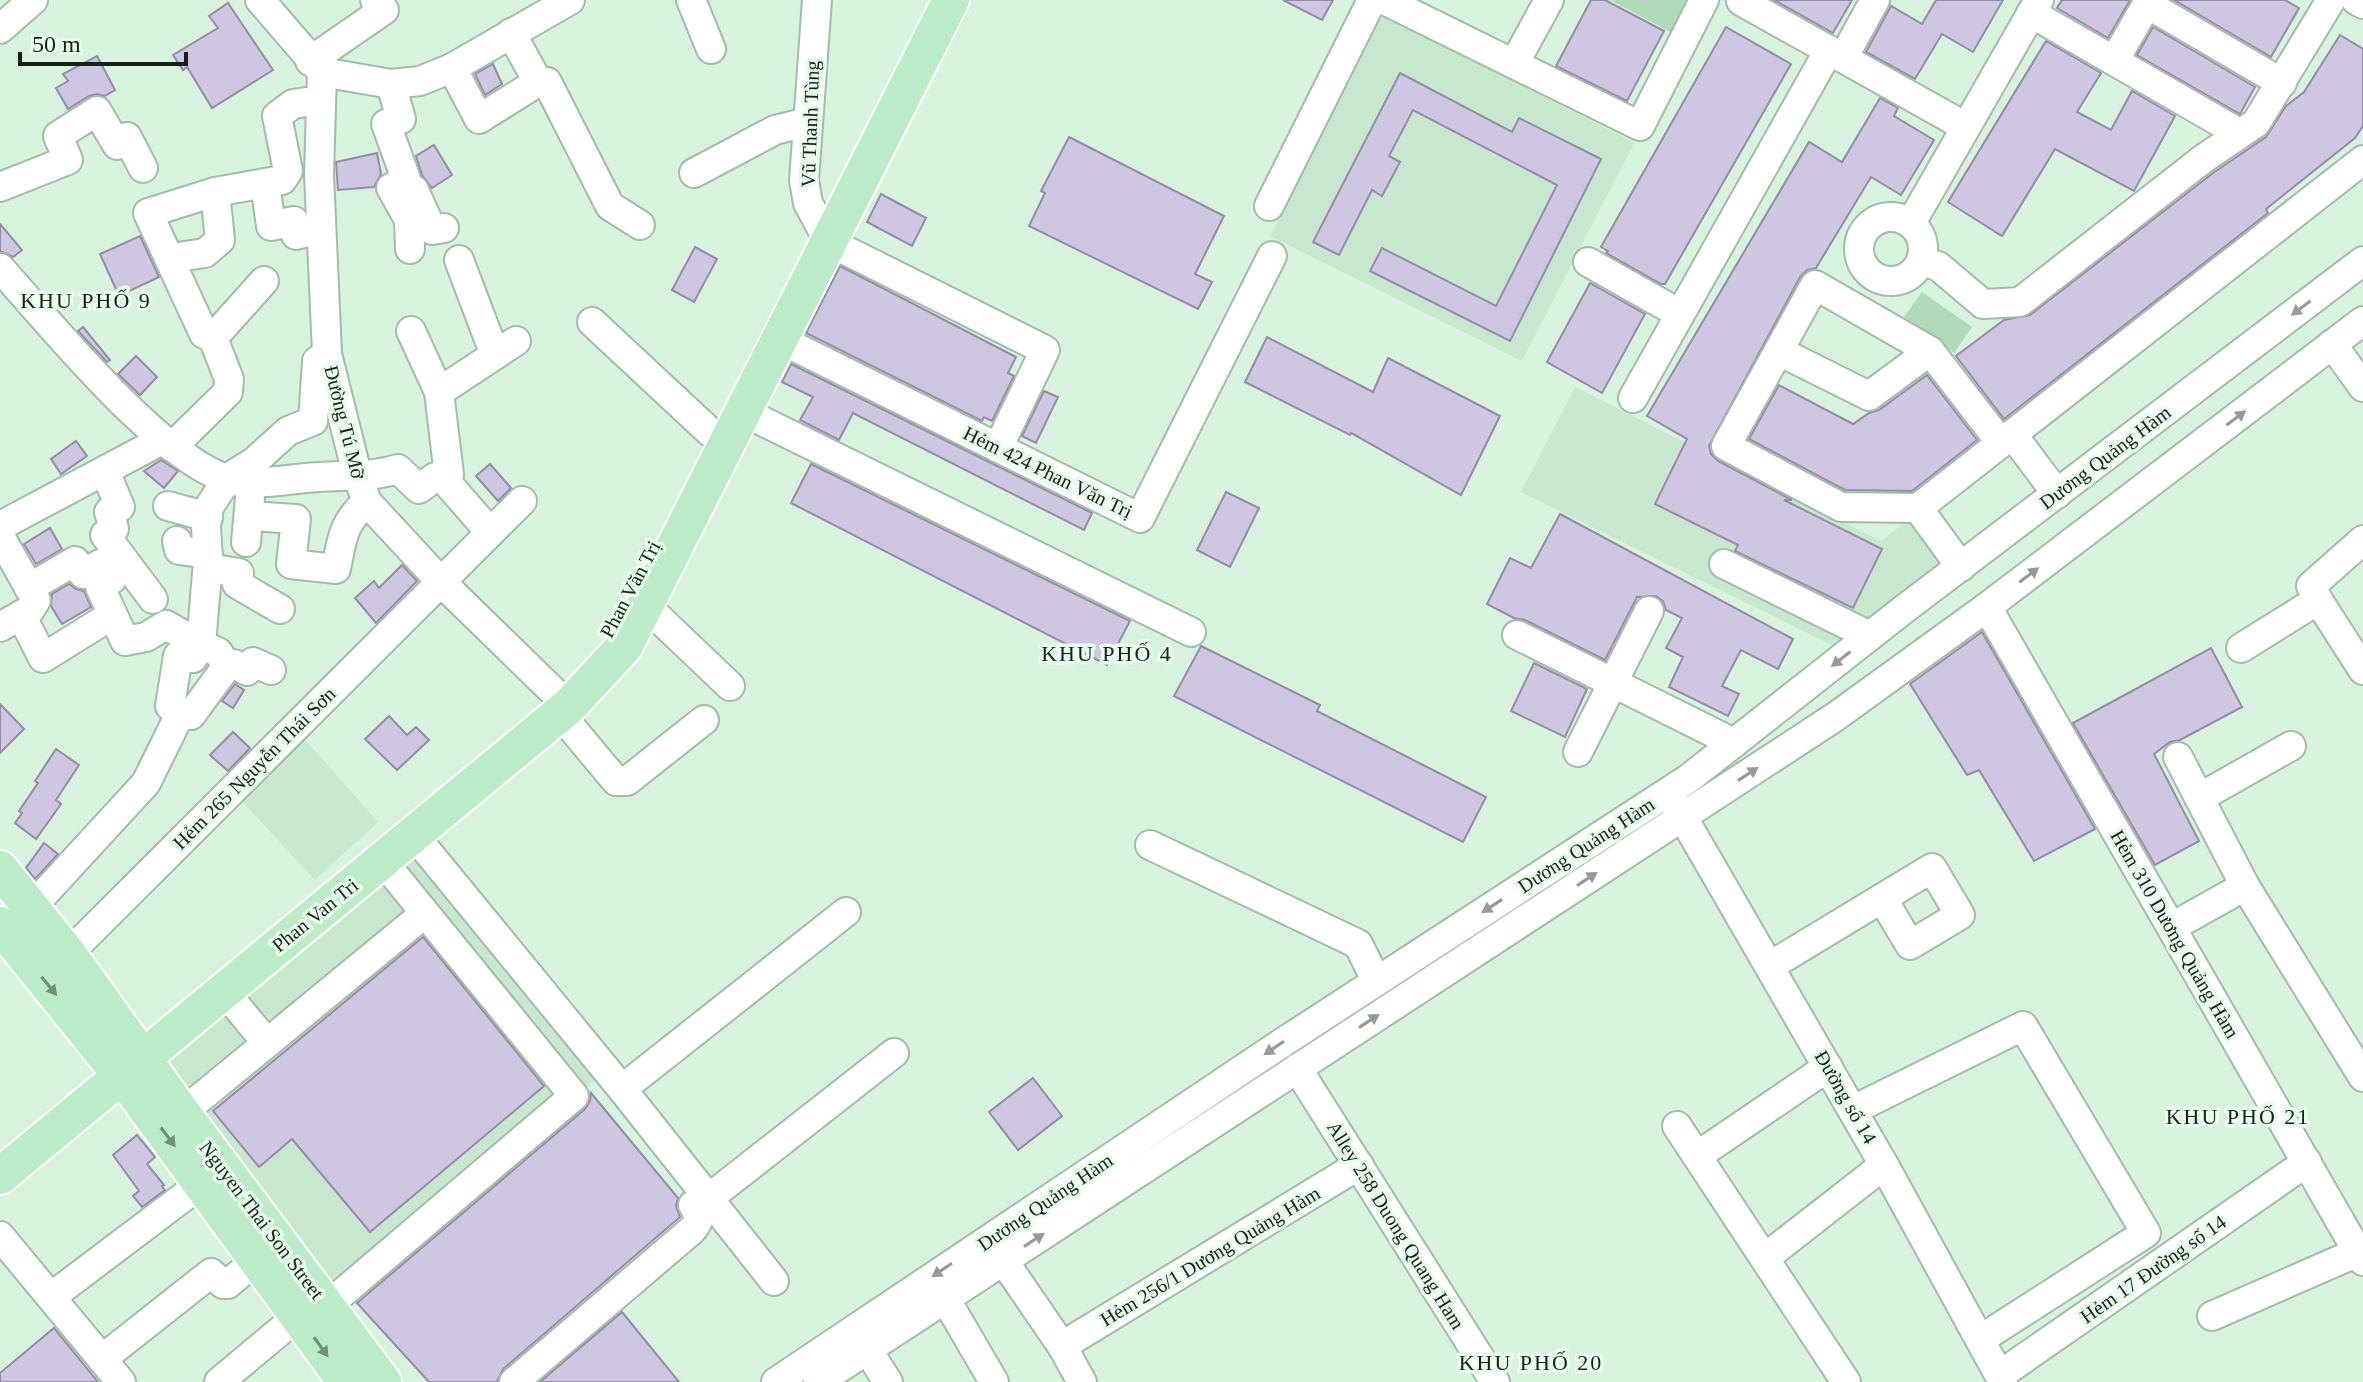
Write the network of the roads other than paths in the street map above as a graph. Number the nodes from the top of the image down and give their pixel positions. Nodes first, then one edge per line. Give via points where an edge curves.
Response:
1 (260, 0) edge
2 (570, 0) edge
3 (691, 0) edge
4 (817, 0) edge
5 (925, 0) edge
6 (951, 0) edge
7 (1372, 0) edge
8 (1384, 0) edge
9 (1549, 0) edge
10 (1704, 0) edge
11 (1875, 0) edge
12 (2331, 0) edge
13 (2356, 0) edge
14 (1741, 1) edge
15 (386, 3) edge
16 (2363, 4) edge
17 (542, 7) edge
18 (2035, 7) edge
19 (511, 33) junction
20 (711, 49) dead end
21 (1836, 54) junction
22 (2114, 61) junction
23 (1514, 64) junction
24 (452, 68) junction
25 (317, 78) junction
26 (538, 82) junction
27 (2282, 83) junction
28 (391, 84) junction
29 (807, 122) junction
30 (1966, 127) junction
31 (2239, 133) junction
32 (2363, 160) edge
33 (143, 168) dead end
34 (694, 173) dead end
35 (406, 179) junction
36 (265, 183) junction
37 (0, 187) edge
38 (215, 192) junction
39 (1269, 206) dead end
40 (1911, 223) junction
41 (640, 225) dead end
42 (444, 228) dead end
43 (321, 229) junction
44 (822, 231) junction
45 (410, 249) dead end
46 (1272, 256) dead end
47 (171, 258) junction
48 (459, 260) dead end
49 (1921, 261) junction
50 (2363, 261) edge
51 (1588, 262) dead end
52 (0, 268) edge
53 (1876, 278) junction
54 (264, 281) dead end
55 (1856, 309) junction
56 (1680, 314) junction
57 (2363, 321) edge
58 (592, 322) dead end
59 (411, 331) dead end
60 (213, 338) junction
61 (781, 340) junction
62 (2332, 344) junction
63 (1779, 351) junction
64 (1930, 351) junction
65 (327, 354) junction
66 (2363, 387) edge
67 (439, 392) junction
68 (1633, 398) dead end
69 (744, 412) junction
70 (2007, 438) junction
71 (167, 444) junction
72 (711, 445) junction
73 (998, 448) junction
74 (105, 471) junction
75 (357, 474) junction
76 (441, 476) junction
77 (239, 480) junction
78 (2057, 494) junction
79 (522, 501) dead end
80 (367, 502) junction
81 (168, 506) dead end
82 (1918, 508) junction
83 (208, 517) junction
84 (0, 526) edge
85 (490, 532) junction
86 (0, 536) edge
87 (2363, 540) edge
88 (177, 541) dead end
89 (208, 561) junction
90 (1724, 564) dead end
91 (1961, 567) junction
92 (441, 582) junction
93 (29, 588) junction
94 (153, 599) dead end
95 (2318, 600) junction
96 (645, 605) junction
97 (1987, 607) junction
98 (280, 609) dead end
99 (1649, 611) dead end
100 (112, 615) junction
101 (11, 621) edge
102 (1191, 632) dead end
103 (1517, 635) dead end
104 (1870, 636) junction
105 (201, 645) junction
106 (2241, 648) dead end
107 (227, 666) junction
108 (271, 670) dead end
109 (2363, 670) edge
110 (1613, 681) junction
111 (730, 686) dead end
112 (558, 704) junction
113 (180, 714) junction
114 (704, 720) dead end
115 (1734, 743) junction
116 (2291, 746) dead end
117 (1578, 752) dead end
118 (2178, 757) dead end
119 (2199, 798) junction
120 (1675, 804) junction
121 (408, 827) junction
122 (1150, 845) dead end
123 (382, 860) junction
124 (0, 869) edge
125 (2245, 886) junction
126 (1882, 898) dead end
127 (31, 908) junction
128 (846, 912) dead end
129 (424, 914) junction
130 (0, 926) edge
131 (2172, 927) junction
132 (68, 954) junction
133 (1770, 966) junction
134 (1376, 980) junction
135 (223, 990) junction
136 (267, 1043) junction
137 (894, 1053) dead end
138 (126, 1058) junction
139 (1828, 1067) junction
140 (1297, 1068) junction
141 (2363, 1077) edge
142 (622, 1089) junction
143 (1853, 1110) junction
144 (182, 1113) junction
145 (1677, 1126) dead end
146 (12, 1137) edge
147 (1697, 1156) junction
148 (2307, 1162) junction
149 (1359, 1165) junction
150 (1884, 1165) junction
151 (0, 1176) edge
152 (202, 1183) junction
153 (701, 1202) junction
154 (0, 1236) edge
155 (2358, 1244) edge
156 (1766, 1257) junction
157 (257, 1259) junction
158 (1003, 1260) junction
159 (774, 1281) dead end
160 (51, 1297) junction
161 (945, 1298) junction
162 (312, 1311) junction
163 (2212, 1316) dead end
164 (1981, 1339) junction
165 (1062, 1346) junction
166 (867, 1349) junction
167 (102, 1359) junction
168 (2001, 1379) edge
169 (121, 1382) edge
170 (219, 1382) edge
171 (346, 1382) edge
172 (383, 1382) edge
173 (514, 1382) edge
174 (776, 1382) edge
175 (818, 1382) edge
176 (888, 1382) edge
177 (994, 1382) edge
178 (1082, 1382) edge
179 (1495, 1382) edge
180 (1846, 1382) edge

1 - 25 street
2 - 17 street
3 - 20 street
4 - 29 street, Vũ Thanh Tùng
5 - 44 main road, Phan Văn Trị
6 - 44 main road, Phan Văn Trị
7 - 39 street
8 - 23 street
9 - 23 street
10 - 23 street via 1640,126
11 - 21 street
12 - 27 street
13 - 16 street
14 - 21 street
15 - 25 street
17 - 19 street
18 - 22 street
18 - 30 street
19 - 24 street
19 - 26 street
21 - 30 street
21 - 56 street
22 - 27 street via 2147,4
22 - 31 street
24 - 26 street via 479,119
24 - 28 street via 420,81
25 - 28 street
25 - 36 street via 277,116 288,171 282,180
25 - 43 street, Đường Tú Mỡ
26 - 41 street via 547,82 610,206
27 - 31 street via 2256,123
28 - 35 street via 401,119 386,124
29 - 34 street via 775,130
29 - 44 street, Vũ Thanh Tùng via 804,180
30 - 40 street
31 - 49 street via 2020,302 1983,304 1938,266
32 - 70 street
33 - 37 street via 127,137 117,145 97,111 58,136 68,160
35 - 42 street via 432,230
35 - 45 street via 391,188 409,220
36 - 38 street
36 - 43 street via 271,226 294,221 296,235
38 - 47 street via 220,240 205,253
38 - 47 street via 148,213
40 - 49 street via 1923,240
40 - 53 street via 1902,217 1881,217 1865,230 1861,261
43 - 65 street, Đường Tú Mỡ
44 - 61 main road, Phan Văn Trị
44 - 72 main road, Phan Văn Trị
44 - 73 street via 1045,350
46 - 73 street, Hẻm 424 Phan Văn Trị via 1140,518
47 - 60 street via 204,334
48 - 67 street via 505,348
49 - 53 street via 1907,277
50 -> 78 street, Dương Quảng Hàm
51 - 56 street
52 - 71 street
53 - 55 street
54 - 60 street
55 - 63 street via 1815,285
55 - 64 street
56 - 68 street
57 - 62 street, Dương Quảng Hàm
58 - 72 street
59 - 67 street
60 - 71 street via 229,379 228,392
61 - 69 main road, Phan Văn Trị
61 - 73 street, Hẻm 424 Phan Văn Trị
62 - 66 street
97 -> 62 street, Dương Quảng Hàm
63 - 64 street via 1869,396
63 - 82 street via 1726,446 1841,507
64 - 70 street
65 - 75 street, Đường Tú Mỡ
65 - 77 street via 317,361 313,421 288,431
67 - 76 street via 449,475
69 - 72 main road, Phan Văn Trị
69 - 102 street
70 - 78 street
70 - 82 street
71 - 74 street
71 - 77 street via 199,467
72 - 96 main road, Phan Văn Trị
72 - 112 main road, Phan Văn Trị via 607,638
74 - 84 street
74 - 94 street via 120,507 109,512 114,529 105,535
75 - 76 street via 398,469 419,489
75 - 77 street
75 - 80 street, Đường Tú Mỡ
76 - 85 street
77 - 80 street via 247,529 296,519 291,564 336,569 345,527
77 - 83 street via 209,507
78 - 91 street, Dương Quảng Hàm
79 - 85 street, Hẻm 265 Nguyễn Thái Sơn
80 - 92 street, Đường Tú Mỡ
81 - 83 street
82 - 91 street
83 - 89 street
85 - 92 street, Hẻm 265 Nguyễn Thái Sơn
86 - 93 street
87 - 95 street via 2311,586
88 - 89 street via 179,550
89 - 98 street via 239,573 237,584
89 - 105 street
90 - 104 street
91 - 104 street, Dương Quảng Hàm
92 - 112 street, Đường Tú Mỡ
92 - 132 street, Hẻm 265 Nguyễn Thái Sơn
93 - 100 street via 75,561 83,574 106,572 100,587
93 - 101 street via 36,600
95 - 106 street
95 - 109 street
96 - 111 street
96 - 112 main road, Phan Van Tri via 624,647
120 -> 97 street, Dương Quảng Hàm via 1835,717
97 - 131 street, Hẻm 310 Dương Quảng Hàm
99 - 110 street
100 - 101 street via 43,658
100 - 105 street via 125,641 166,625
103 - 110 street
104 -> 115 street, Dương Quảng Hàm
105 - 107 street via 218,652
105 - 113 street via 193,658 178,656 170,706
107 - 108 street via 247,671 253,662
107 - 113 street via 191,715
110 - 115 street
110 - 117 street
112 - 114 street, Đường Tú Mỡ via 621,782
112 - 121 main road, Phan Van Tri
113 - 127 street via 146,783
115 - 120 street, Dương Quảng Hàm
116 - 119 street
118 - 119 street
119 - 125 street
120 - 133 street, Đường số 14
120 -> 134 street, Dương Quảng Hàm
140 -> 120 street, Dương Quảng Hàm
121 - 123 main road, Phan Van Tri
121 - 138 main road
121 - 142 street
122 - 134 street via 1358,944
123 - 129 street
123 - 135 main road, Phan Van Tri
124 - 127 main road, Nguyen Thai Son Street
125 - 131 street
125 - 141 street
126 - 133 street
127 - 132 main road, Nguyen Thai Son Street
128 - 142 street
129 - 136 street
129 - 162 street via 574,1096
130 -> 138 main road, Nguyen Thai Son Street
131 - 148 street, Hẻm 310 Dương Quảng Hàm
132 - 138 main road, Nguyen Thai Son Street
133 - 139 street, Đường số 14
134 -> 174 street, Dương Quảng Hàm
135 - 136 street
135 - 138 main road, Phan Van Tri
136 - 144 street
137 - 153 street
138 - 144 main road, Nguyen Thai Son Street
138 - 146 main road
138 - 151 main road, Phan Van Tri
138 -> 152 main road, Nguyen Thai Son Street
139 - 143 street, Đường số 14
139 - 147 street
140 - 149 street, Alley 258 Duong Quang Ham
158 -> 140 street, Dương Quảng Hàm
142 - 153 street
143 - 150 street, Đường số 14
143 - 164 street via 2023,1026 2146,1233
144 - 162 main road, Nguyen Thai Son Street
145 - 147 street
147 - 156 street
148 - 155 street, Hẻm 310 Dương Quảng Hàm
148 - 168 street, Hẻm 17 Đường số 14
149 - 165 street, Hẻm 256/1 Dương Quảng Hàm
149 - 179 street, Alley 258 Duong Quang Ham
150 - 156 street
150 - 164 street, Đường số 14
152 - 157 main road, Nguyen Thai Son Street
152 - 160 street
153 - 159 street
153 - 173 street via 692,1230
154 - 160 street
155 - 163 street
156 - 180 street
157 - 162 main road, Nguyen Thai Son Street
157 - 167 street via 228,1284 211,1273
158 - 161 street, Dương Quảng Hàm
158 - 165 street
160 - 167 street
161 - 166 street, Dương Quảng Hàm
161 - 177 street
162 - 170 street
162 -> 171 main road, Nguyen Thai Son Street
162 - 172 main road, Nguyen Thai Son Street
164 - 168 street, Đường số 14
165 - 178 street
166 - 175 street, Dương Quảng Hàm
166 - 176 street
167 - 169 street

